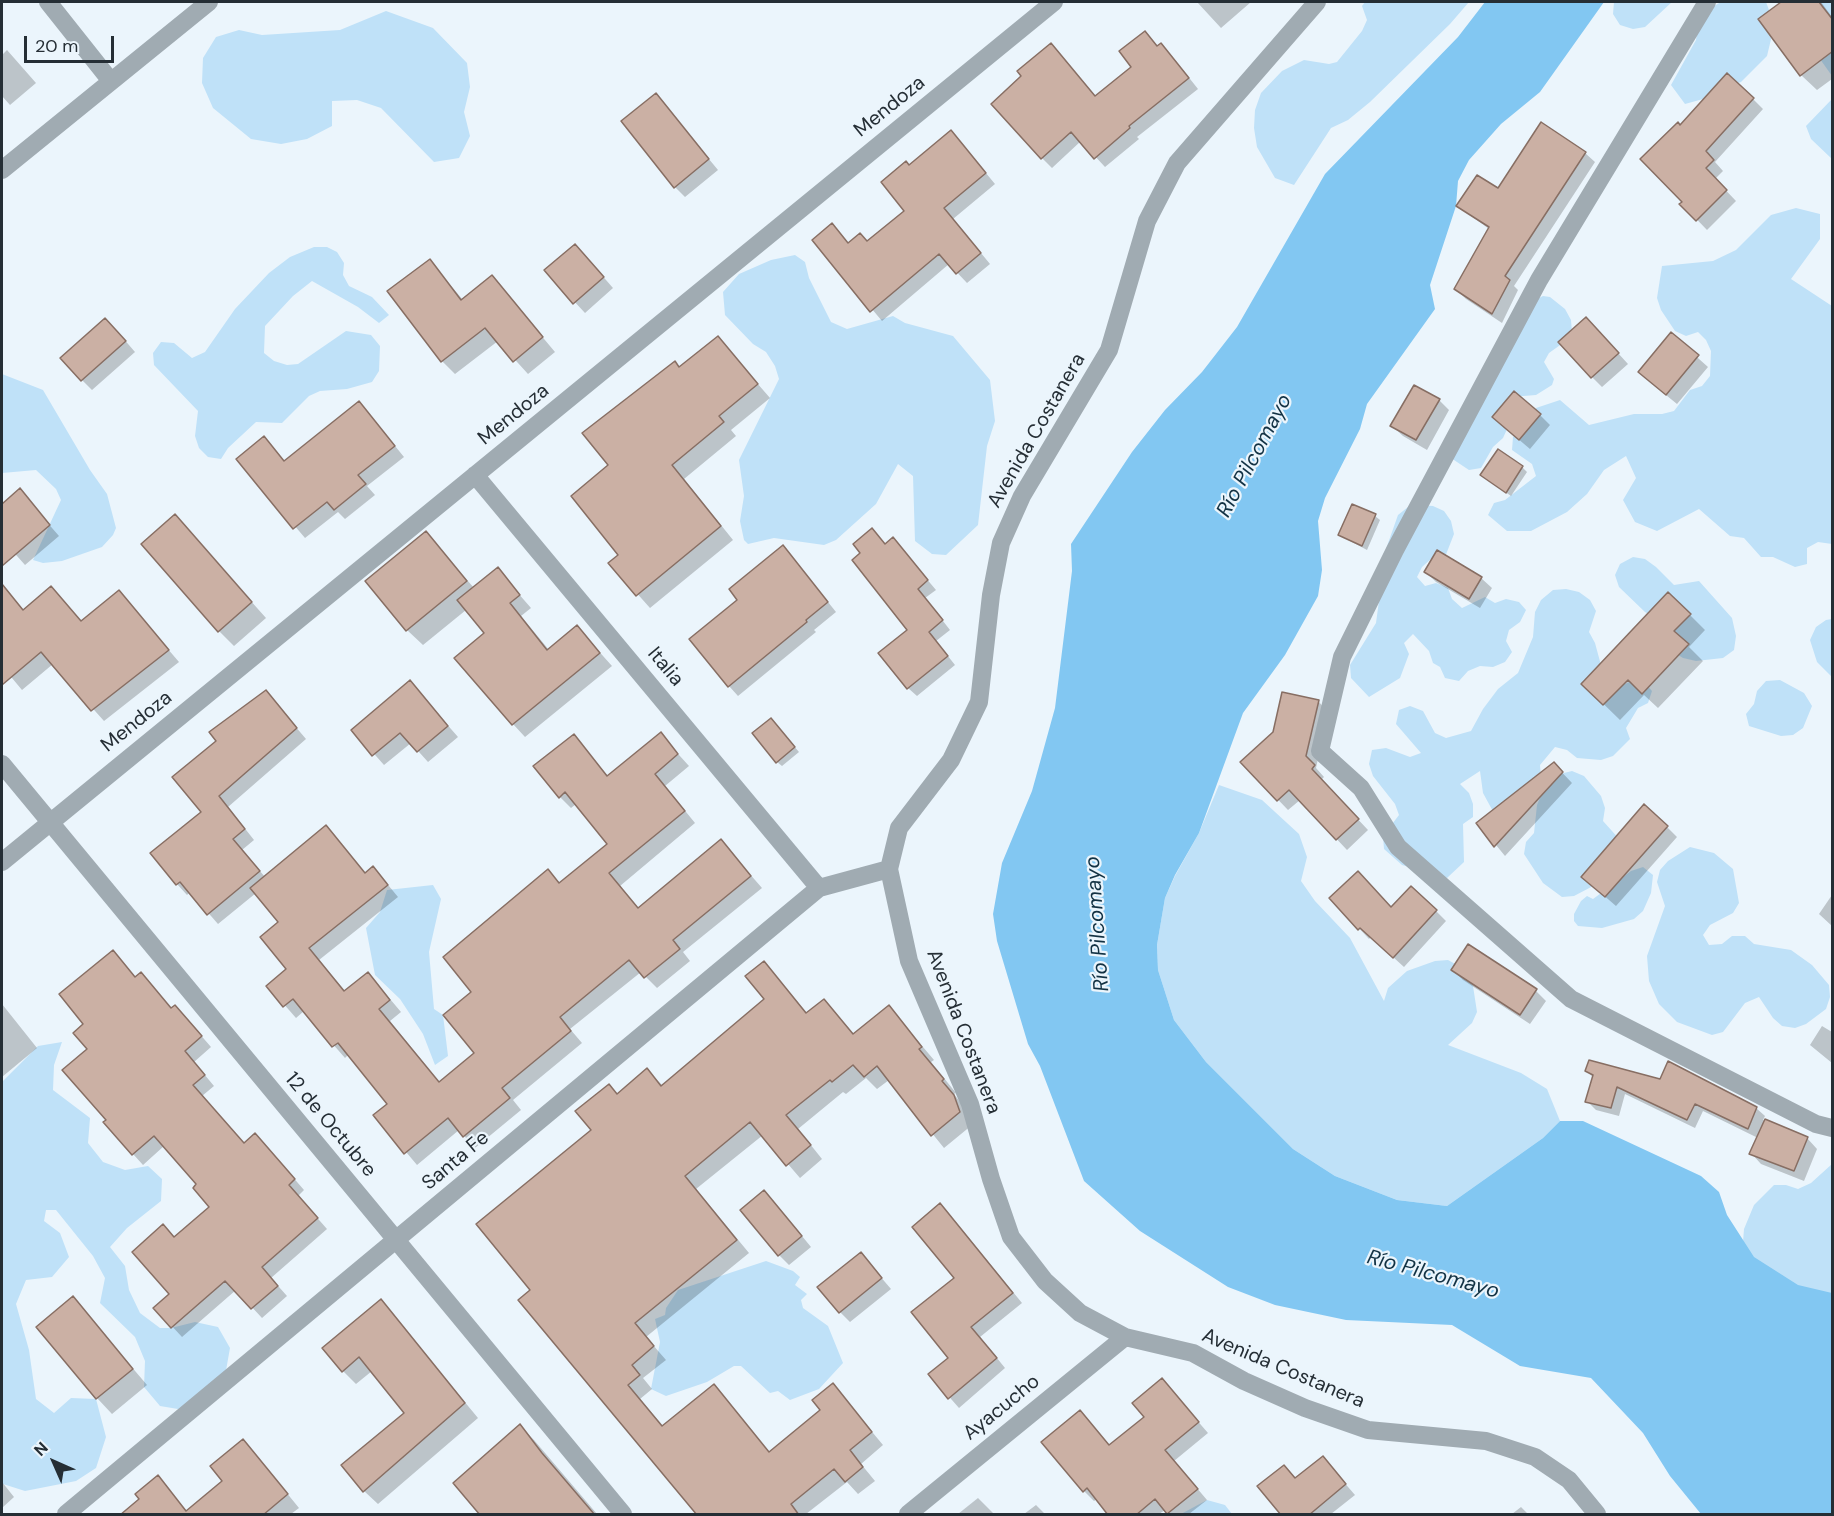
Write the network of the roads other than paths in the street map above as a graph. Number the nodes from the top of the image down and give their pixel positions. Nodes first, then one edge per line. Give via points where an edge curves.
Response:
1 (48, 2) edge
2 (209, 2) edge
3 (1054, 2) edge
4 (1317, 2) edge
5 (1707, 2) edge
6 (110, 80) junction
7 (2, 170) edge
8 (475, 475) junction
9 (2, 764) edge
10 (50, 822) junction
11 (2, 862) edge
12 (889, 869) junction
13 (819, 888) junction
14 (1833, 1128) edge
15 (396, 1240) junction
16 (1125, 1337) junction
17 (66, 1515) edge
18 (623, 1515) edge
19 (908, 1515) edge
20 (1597, 1515) edge

1 - 6 street
2 - 6 street
3 - 8 street, Mendoza
4 - 12 street, Avenida Costanera via 1178,163 1147,221 1109,350 1022,496 1001,543 979,702 951,760 898,828
5 - 14 street via 1539,280 1395,550 1342,657 1320,751 1361,788 1398,847 1571,999 1816,1124
6 - 7 street
8 - 10 street, Mendoza
8 - 13 street, Italia
9 - 10 street, 12 de Octubre
10 - 11 street, Mendoza
10 - 15 street, 12 de Octubre
12 - 13 street, Santa Fe
12 - 16 street, Avenida Costanera via 909,961 970,1104 1011,1237 1045,1281 1080,1313
13 - 15 street, Santa Fe
15 - 17 street, Santa Fe
15 - 18 street, 12 de Octubre
16 - 19 street, Ayacucho
16 - 20 street, Avenida Costanera via 1193,1353 1305,1408 1368,1430 1486,1441 1535,1457 1569,1480

